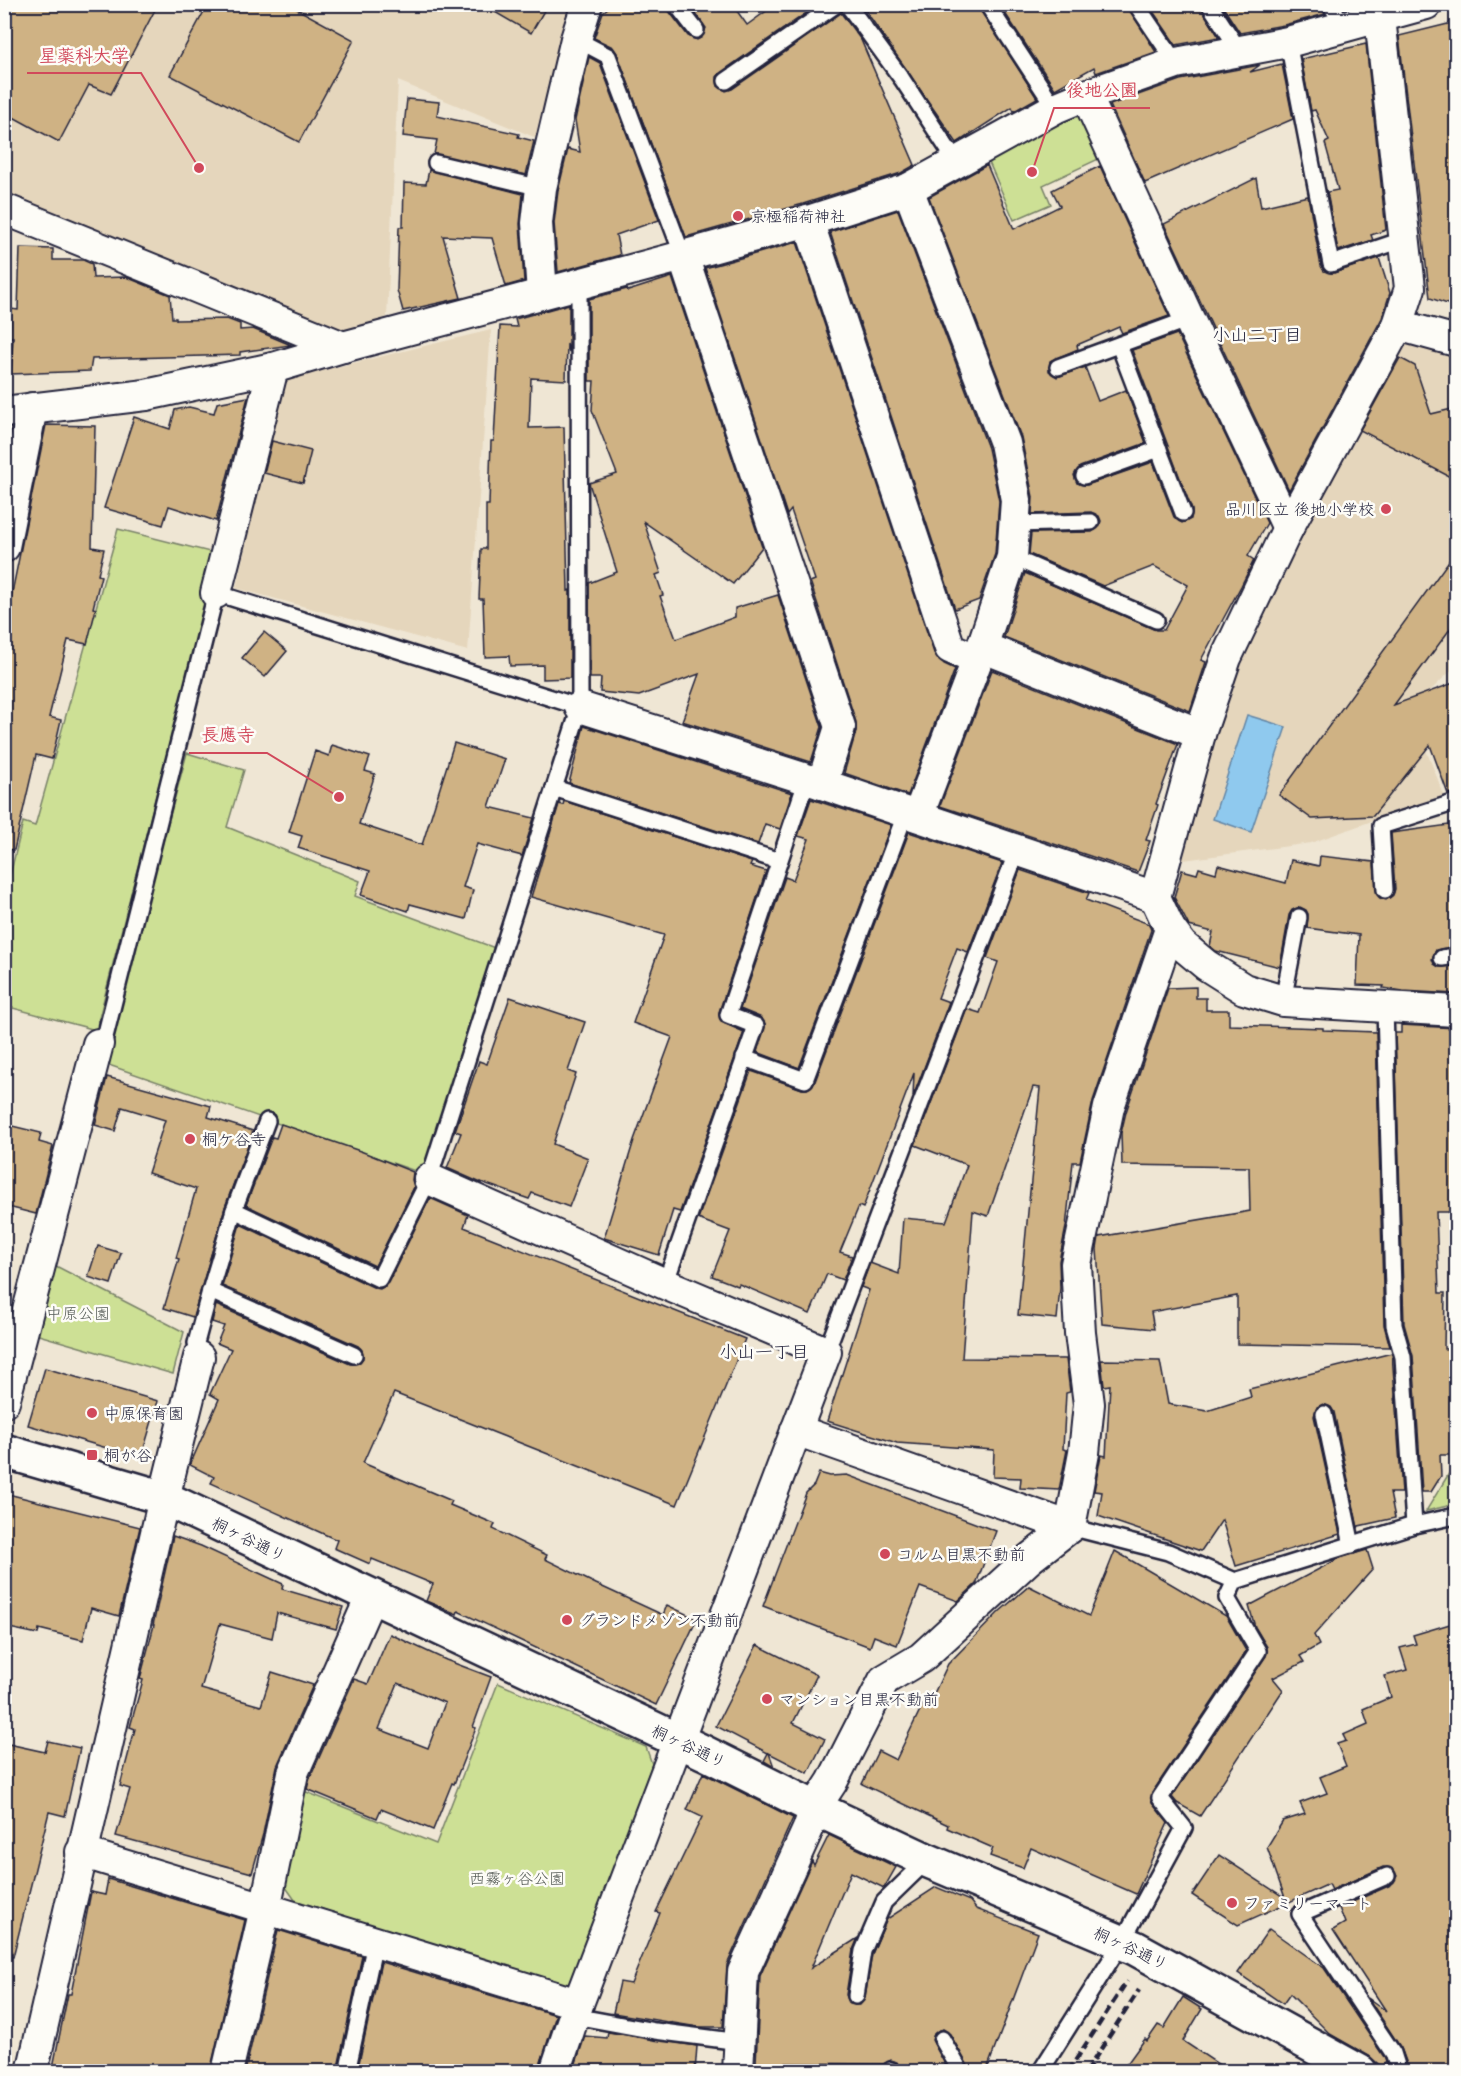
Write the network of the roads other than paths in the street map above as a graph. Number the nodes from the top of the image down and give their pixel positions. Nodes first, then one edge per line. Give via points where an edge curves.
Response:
1 (587, 4) edge
2 (676, 4) edge
3 (837, 4) edge
4 (847, 4) edge
5 (987, 4) edge
6 (1136, 4) edge
7 (1209, 4) edge
8 (1426, 4) edge
9 (1338, 16) edge
10 (1380, 18) junction
11 (696, 30) dead end
12 (576, 39) junction
13 (1288, 42) junction
14 (1239, 50) junction
15 (1176, 63) junction
16 (726, 81) dead end
17 (1086, 95) junction
18 (1055, 108) junction
19 (957, 162) junction
20 (436, 163) dead end
21 (541, 188) junction
22 (908, 189) junction
23 (4, 209) edge
24 (808, 221) junction
25 (1405, 239) junction
26 (683, 256) junction
27 (579, 284) junction
28 (542, 293) junction
29 (1189, 319) junction
30 (1398, 325) junction
31 (1456, 341) edge
32 (1119, 345) junction
33 (343, 347) junction
34 (1058, 367) dead end
35 (273, 368) junction
36 (18, 410) edge
37 (1159, 449) junction
38 (1084, 476) dead end
39 (1183, 513) dead end
40 (1091, 522) dead end
41 (1014, 524) junction
42 (1288, 528) junction
43 (4, 547) edge
44 (1012, 557) junction
45 (216, 593) junction
46 (1156, 620) dead end
47 (980, 653) junction
48 (580, 707) junction
49 (1200, 734) junction
50 (814, 781) junction
51 (554, 788) junction
52 (1456, 802) edge
53 (912, 814) junction
54 (1017, 851) junction
55 (779, 861) junction
56 (1385, 890) dead end
57 (1155, 897) junction
58 (1299, 917) dead end
59 (1170, 929) junction
60 (1283, 1001) junction
61 (1385, 1008) junction
62 (1456, 1011) edge
63 (98, 1044) joint
64 (744, 1058) junction
65 (267, 1121) dead end
66 (429, 1179) junction
67 (234, 1210) junction
68 (665, 1284) junction
69 (210, 1291) junction
70 (826, 1352) junction
71 (354, 1355) dead end
72 (199, 1357) joint
73 (4, 1402) edge
74 (1324, 1414) dead end
75 (796, 1430) junction
76 (4, 1451) edge
77 (164, 1498) junction
78 (1456, 1516) edge
79 (1414, 1525) junction
80 (1070, 1527) junction
81 (1352, 1545) junction
82 (1235, 1581) junction
83 (371, 1597) junction
84 (678, 1741) junction
85 (814, 1808) junction
86 (81, 1852) junction
87 (924, 1858) junction
88 (1387, 1876) dead end
89 (265, 1909) junction
90 (375, 1942) junction
91 (1122, 1942) junction
92 (856, 1996) dead end
93 (576, 2010) junction
94 (942, 2039) dead end
95 (740, 2042) junction
96 (32, 2072) edge
97 (227, 2072) edge
98 (347, 2072) edge
99 (555, 2072) edge
100 (738, 2072) edge
101 (961, 2072) edge
102 (1040, 2072) edge
103 (1360, 2072) edge
104 (1399, 2072) edge

1 - 12 street
2 - 11 lane
3 - 16 lane
4 - 19 lane
5 - 18 lane
6 - 15 lane
7 - 14 lane
8 - 10 street
9 - 10 street
9 - 13 street
10 - 25 street
12 - 21 street
12 - 26 lane via 608,56
13 - 14 street
13 - 25 lane via 1331,264
14 - 15 street
15 - 17 street
17 - 18 street
17 - 29 street
18 - 19 street
19 - 22 street
20 - 21 lane
21 - 28 street via 537,223
22 - 24 street
22 - 41 street via 1005,443 1016,501
23 - 33 street
24 - 26 street
24 - 47 street via 950,648
25 - 30 street via 1410,288
26 - 27 street
26 - 50 street via 840,727
27 - 28 street
27 - 48 lane
28 - 33 street
29 - 32 lane
29 - 42 street
30 - 31 street
30 - 42 street
32 - 34 lane
32 - 37 lane
33 - 35 street
35 - 36 street via 146,395
35 - 45 street
36 - 43 street
37 - 38 lane
37 - 39 lane
40 - 41 lane
41 - 44 street
42 - 49 street via 1226,658
44 - 46 lane
44 - 47 street
45 - 48 lane
45 - 63 lane via 103,1045
47 - 49 street
47 - 53 street
48 - 50 street
48 - 51 lane
49 - 57 street
50 - 53 street
50 - 55 lane
51 - 55 lane
51 - 66 lane
52 - 56 lane via 1381,826
53 - 54 street
53 - 64 lane via 805,1080
54 - 57 street
54 - 70 lane
55 - 64 lane via 728,1015 756,1026
57 - 59 street
58 - 60 lane
59 - 60 street via 1206,965 1244,989
59 - 80 street via 1109,1107 1077,1264 1089,1404
60 - 61 street
61 - 62 street
61 - 79 lane via 1394,1325 1403,1357
63 - 73 street
64 - 68 lane
65 - 67 lane
66 - 67 lane via 379,1279
66 - 68 street
67 - 69 lane
68 - 70 street
69 - 71 lane
69 - 72 lane via 196,1343
70 - 75 street
72 - 77 street
74 - 81 lane
75 - 80 street
75 - 84 street
76 - 77 street, 桐ヶ谷通り
77 - 83 street, 桐ヶ谷通り
77 - 86 street
78 - 79 lane
79 - 81 lane
80 - 82 lane via 1168,1552
80 - 85 street via 1029,1559 921,1658 884,1680 832,1782
81 - 82 lane
82 - 91 lane via 1227,1598 1258,1651 1160,1798 1184,1828
83 - 84 street, 桐ヶ谷通り
83 - 89 street via 293,1773
84 - 85 street, 桐ヶ谷通り
84 - 93 street
85 - 87 street, 桐ヶ谷通り
85 - 95 street via 743,1972
86 - 89 street
86 - 96 street
87 - 91 street, 桐ヶ谷通り
87 - 92 lane via 884,1902 863,1952
88 - 104 lane via 1300,1914 1393,2053
89 - 90 street
89 - 97 street
90 - 93 street
90 - 98 lane
91 - 102 lane
91 - 103 street, 桐ヶ谷通り
93 - 95 lane via 655,2031
93 - 99 street
94 - 101 lane
95 - 100 street

